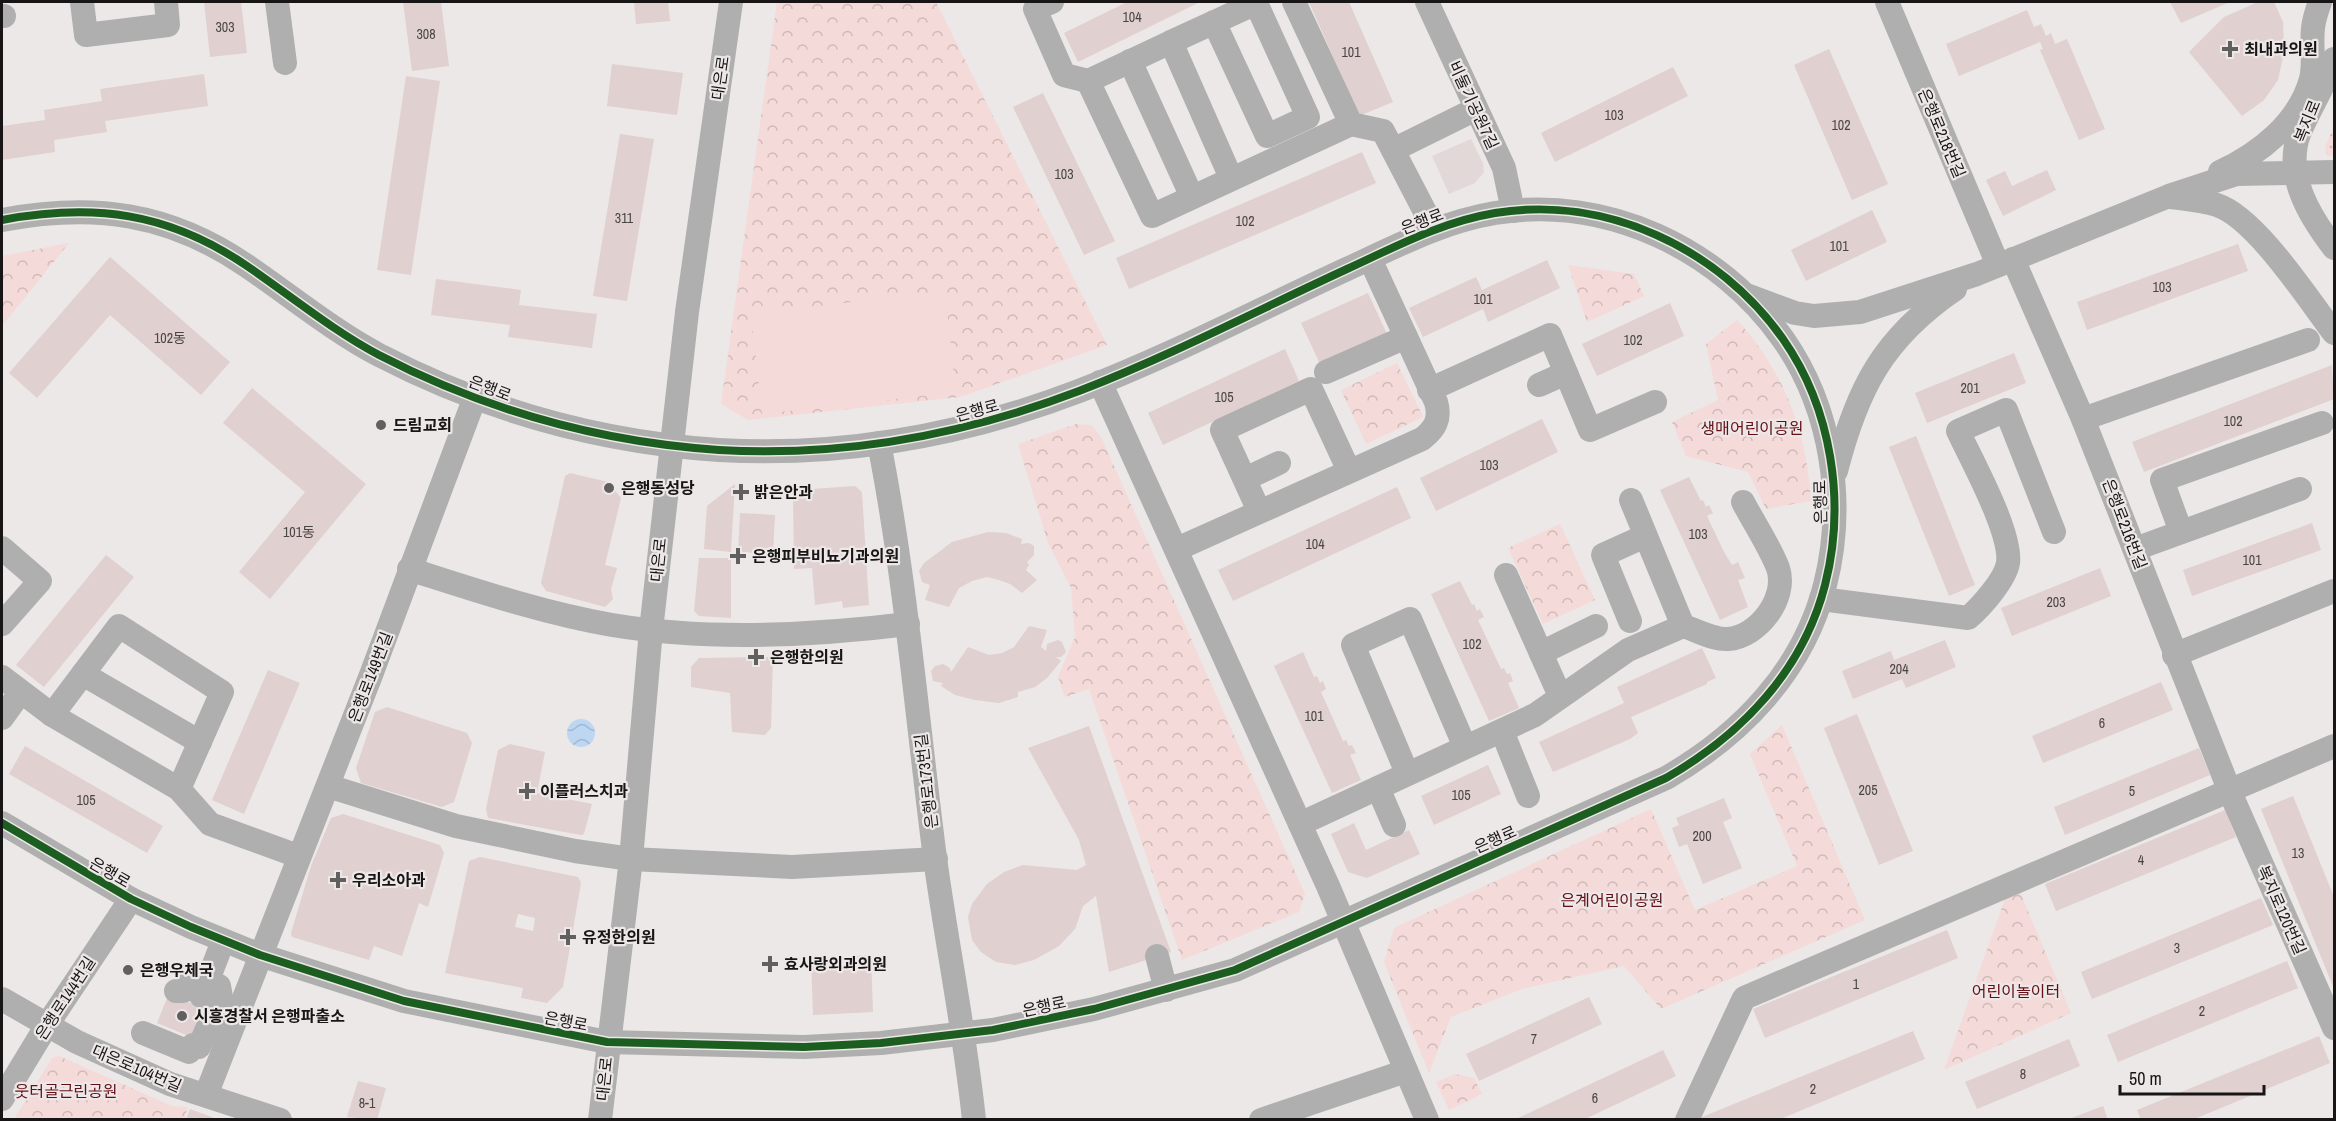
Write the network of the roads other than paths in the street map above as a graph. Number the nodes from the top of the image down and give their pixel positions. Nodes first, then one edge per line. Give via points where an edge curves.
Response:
1 (82, 2) edge
2 (166, 2) edge
3 (277, 2) edge
4 (730, 2) edge
5 (1052, 2) edge
6 (1294, 2) edge
7 (1427, 2) edge
8 (1887, 2) edge
9 (2320, 2) edge
10 (2332, 2) edge
11 (2334, 12) edge
12 (1214, 21) junction
13 (1171, 42) junction
14 (2334, 59) edge
15 (1130, 61) junction
16 (285, 63) dead end
17 (1088, 81) junction
18 (1476, 109) junction
19 (1351, 124) junction
20 (1393, 150) junction
21 (2296, 172) junction
22 (2334, 172) edge
23 (1232, 178) junction
24 (2169, 196) junction
25 (1192, 197) junction
26 (2, 211) edge
27 (1514, 211) junction
28 (27, 215) junction
29 (2, 220) edge
30 (1434, 229) junction
31 (2334, 248) edge
32 (1370, 259) junction
33 (1996, 266) junction
34 (1744, 294) junction
35 (2334, 333) edge
36 (1406, 337) junction
37 (2308, 340) dead end
38 (1326, 372) dead end
39 (1566, 373) junction
40 (1100, 382) junction
41 (1539, 385) dead end
42 (1430, 390) junction
43 (475, 397) junction
44 (1655, 402) dead end
45 (2084, 419) junction
46 (2322, 423) dead end
47 (879, 443) junction
48 (671, 446) junction
49 (1279, 463) dead end
50 (1349, 471) junction
51 (1245, 479) junction
52 (1834, 482) junction
53 (2300, 489) dead end
54 (1631, 500) dead end
55 (1743, 502) dead end
56 (1259, 511) junction
57 (2054, 532) dead end
58 (2181, 532) junction
59 (1645, 536) junction
60 (2, 548) edge
61 (1177, 549) junction
62 (2135, 549) junction
63 (409, 569) junction
64 (1506, 575) dead end
65 (2334, 591) edge
66 (1821, 598) junction
67 (3, 619) edge
68 (1630, 621) dead end
69 (908, 624) junction
70 (1596, 626) dead end
71 (1683, 626) junction
72 (651, 630) junction
73 (1540, 653) junction
74 (2174, 655) junction
75 (83, 674) junction
76 (2, 677) edge
77 (20, 693) junction
78 (1560, 696) junction
79 (52, 716) junction
80 (2, 717) edge
81 (1503, 731) junction
82 (200, 742) junction
83 (2334, 746) edge
84 (1465, 747) junction
85 (1407, 773) junction
86 (328, 786) junction
87 (1378, 788) junction
88 (179, 789) junction
89 (2230, 792) junction
90 (1528, 796) dead end
91 (2, 823) edge
92 (1300, 824) junction
93 (1394, 825) dead end
94 (298, 856) junction
95 (632, 859) junction
96 (936, 859) junction
97 (131, 899) junction
98 (1344, 923) junction
99 (223, 941) junction
100 (260, 955) junction
101 (1157, 957) dead end
102 (204, 988) junction
103 (1166, 990) junction
104 (176, 991) dead end
105 (2, 999) edge
106 (47, 1025) junction
107 (2334, 1028) edge
108 (143, 1033) dead end
109 (964, 1033) junction
110 (607, 1042) junction
111 (1406, 1071) junction
112 (206, 1095) junction
113 (2, 1099) edge
114 (280, 1119) edge
115 (600, 1119) edge
116 (974, 1119) edge
117 (1261, 1119) edge
118 (1427, 1119) edge
119 (1687, 1119) edge

1 - 2 street via 86,35 168,25
3 - 16 street
4 - 48 street, 대은로
5 - 17 street via 1035,9 1064,75
6 - 19 street
7 - 18 street, 비둘기공원7길
8 - 33 street, 은행로218번길
9 - 24 street via 2313,27 2310,80 2284,127 2231,167
10 - 11 street
12 - 12 street via 1256,3 1308,117 1267,136
12 - 13 street
13 - 15 street
13 - 23 street
14 - 21 street, 복지로 via 2298,137
15 - 17 street
15 - 25 street
17 - 25 street via 1152,216
18 - 20 street
18 - 27 street, 비둘기공원7길 via 1504,168
19 - 20 street via 1383,131
19 - 23 street
20 - 30 street
21 - 22 street
21 - 24 street via 2236,174
21 - 31 street, 복지로 via 2306,204
23 - 25 street
24 - 33 street
24 - 35 street via 2218,205 2244,221
26 - 28 street
27 - 30 street, 은행로
27 - 34 street, 은행로 via 1578,213 1646,230 1708,263
28 - 29 street, 은행로
28 - 43 street, 은행로 via 107,212 195,236 241,262 315,317 358,343
30 - 32 street, 은행로
32 - 36 street
32 - 40 street, 은행로
33 - 34 street via 1860,312 1836,316 1795,313
33 - 45 street, 은행로216번길
33 - 52 street via 1932,305 1911,324 1871,374 1849,423
34 - 52 street, 은행로 via 1786,344 1805,378 1826,436
36 - 38 street
36 - 42 street
37 - 45 street
39 - 41 street
39 - 42 street via 1550,335
39 - 44 street via 1590,430
40 - 47 street, 은행로 via 998,420
40 - 61 street
42 - 50 street via 1439,412 1430,433
43 - 48 street, 은행로 via 569,428
43 - 63 street, 은행로149번길
45 - 62 street, 은행로216번길
46 - 58 street via 2163,480
47 - 48 street, 은행로 via 747,451
47 - 69 street, 은행로173번길
48 - 72 street, 대은로
49 - 51 street
50 - 51 street via 1311,390 1222,430
50 - 56 street
51 - 56 street
52 - 66 street, 은행로 via 1832,546
53 - 58 street
54 - 59 street
55 - 71 street via 1778,568 1777,599 1762,621 1733,639
56 - 61 street
57 - 66 street via 2006,410 1958,431 2008,543 2008,566 1983,606 1968,618
58 - 62 street
59 - 68 street via 1595,559
59 - 71 street
60 - 67 street via 40,581
61 - 92 street
62 - 74 street, 은행로216번길
63 - 72 street via 524,604 611,625
63 - 86 street, 은행로149번길
64 - 73 street
65 - 74 street
66 - 98 street, 은행로 via 1794,661 1782,678 1741,724 1704,755 1666,778
69 - 72 street via 789,635
69 - 96 street, 은행로173번길
70 - 73 street
71 - 78 street via 1628,650
72 - 95 street, 대은로
73 - 78 street
74 - 89 street, 은행로216번길
75 - 79 street
75 - 82 street
75 - 82 street via 119,626 222,692
76 - 77 street
77 - 79 street
77 - 80 street
78 - 81 street via 1535,715
79 - 88 street
81 - 84 street
81 - 90 street
82 - 88 street
83 - 89 street
84 - 85 street via 1431,752
84 - 85 street via 1410,620 1353,645
85 - 87 street
86 - 94 street, 은행로149번길
86 - 95 street via 456,826
87 - 92 street
87 - 93 street
88 - 94 street via 210,824
89 - 107 street, 복지로120번길
89 - 119 street via 1744,998
91 - 97 street, 은행로
92 - 98 street
94 - 100 street, 은행로149번길
95 - 96 street via 792,867
95 - 110 street, 대은로
96 - 109 street, 은행로173번길
97 - 99 street, 은행로
97 - 106 street, 은행로144번길
98 - 103 street, 은행로 via 1235,970
98 - 111 street
99 - 100 street, 은행로
99 - 102 street
100 - 110 street, 은행로 via 412,1003
100 - 112 street, 은행로149번길
101 - 103 street
102 - 104 street via 200,976 197,981 189,978 183,991
102 - 108 street via 219,986 221,997 199,1047 193,1044 189,1052
103 - 109 street, 은행로 via 1045,1020
105 - 106 street, 대은로104번길
106 - 112 street, 대은로104번길 via 170,1084
106 - 113 street, 은행로144번길
109 - 110 street, 은행로 via 804,1047
109 - 116 street, 은행로173번길
110 - 115 street, 대은로
111 - 117 street
111 - 118 street
112 - 114 street, 대은로104번길

